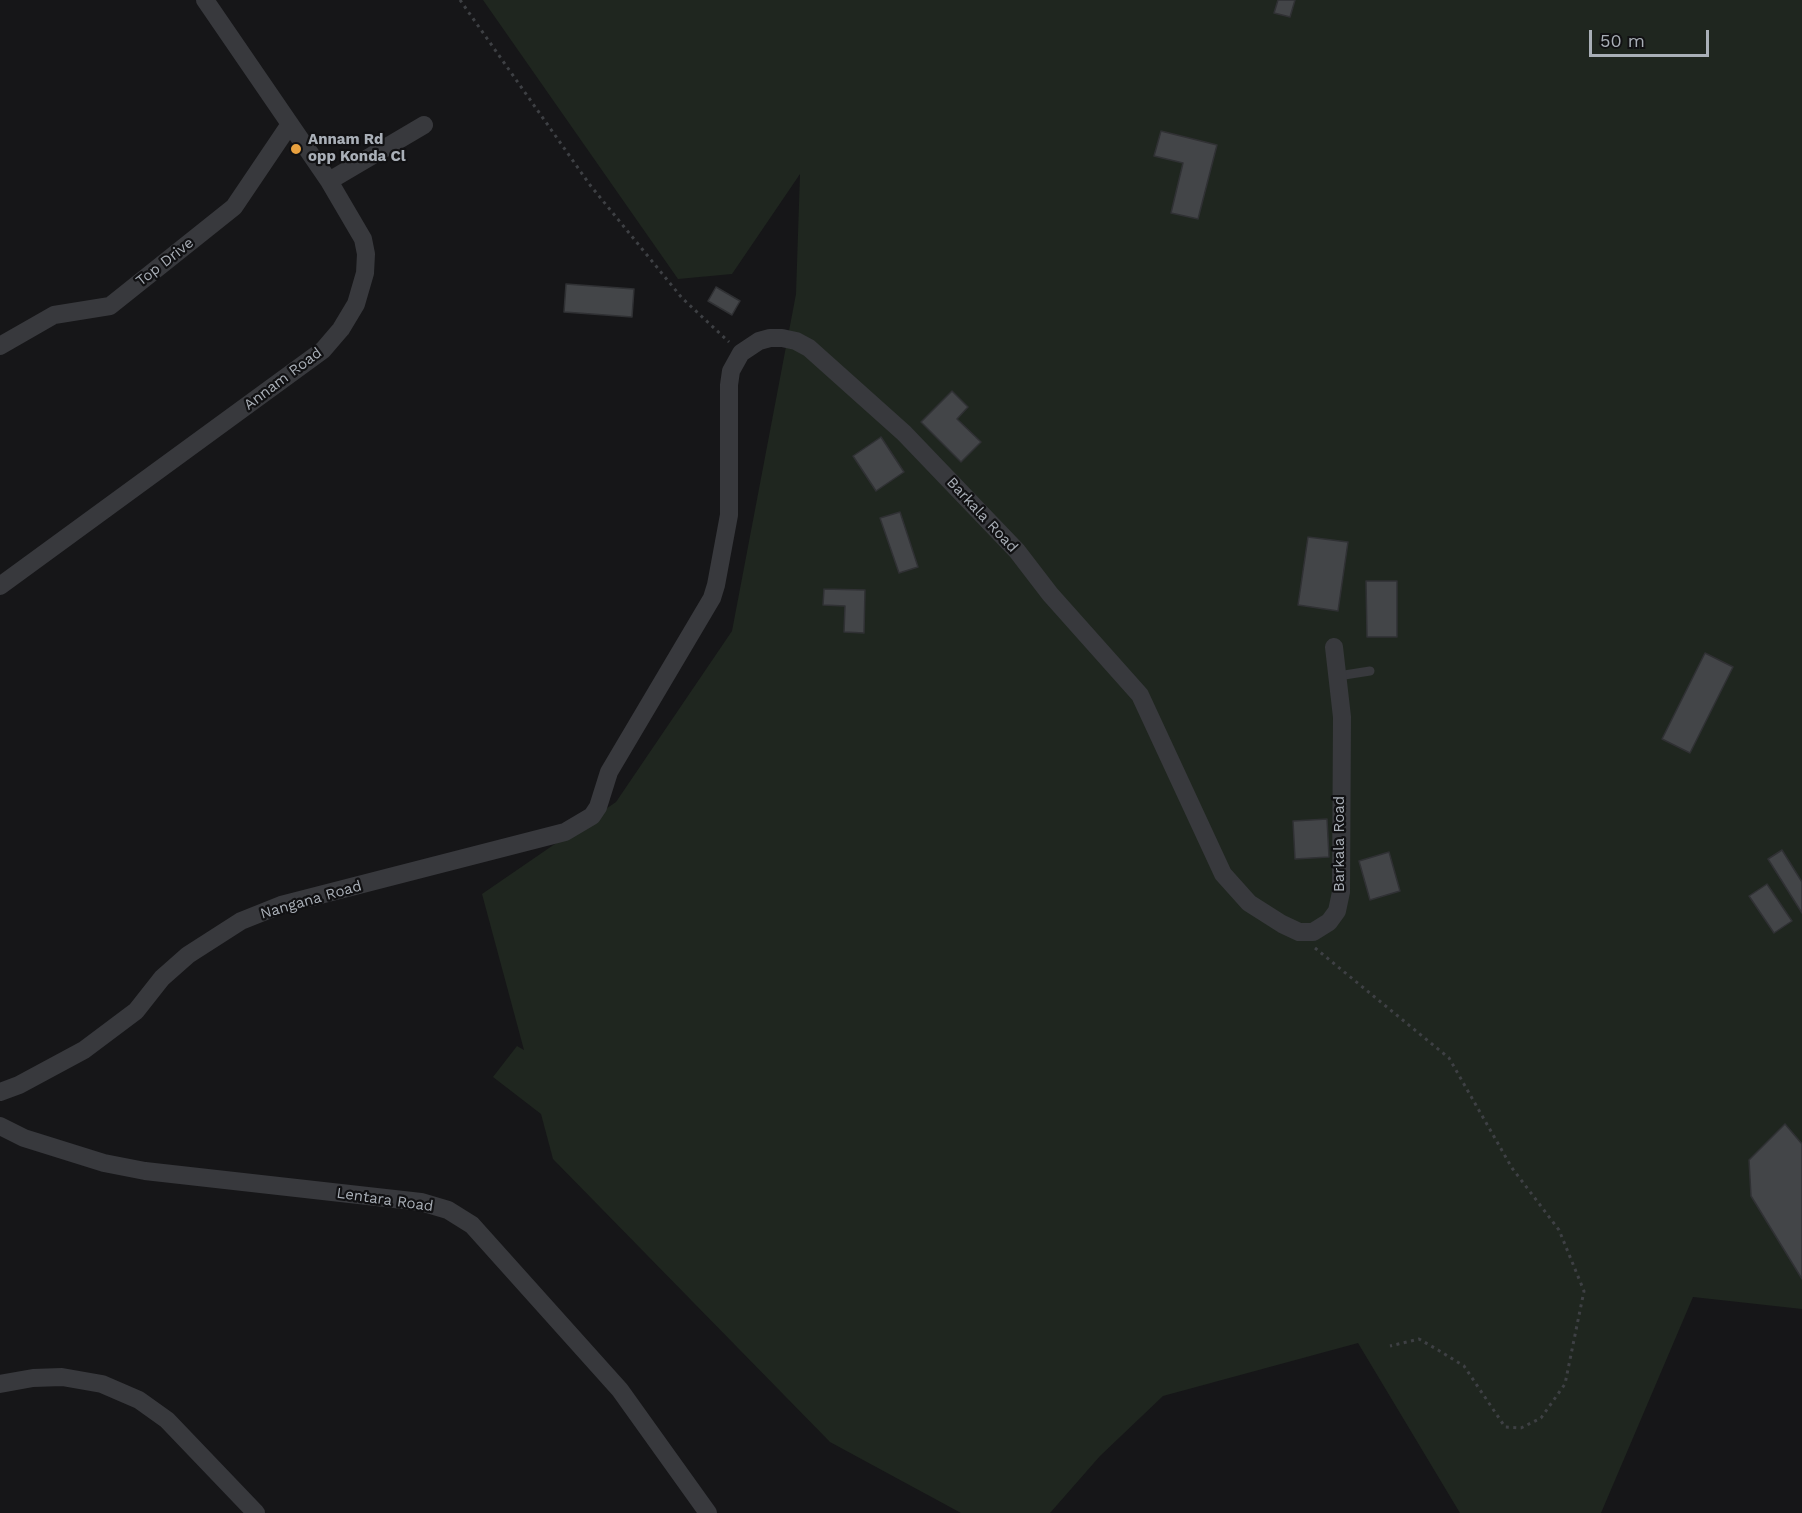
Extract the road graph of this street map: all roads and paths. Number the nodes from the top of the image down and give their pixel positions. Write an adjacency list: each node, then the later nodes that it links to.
1 (205, 0): 3 (street, Annam Road)
2 (460, 0): 7 (path)
3 (290, 124): 5 (street, Annam Road); 6 (street, Top Drive)
4 (424, 125): 5 (street)
5 (329, 181): 8 (street, Annam Road)
6 (0, 346)
7 (741, 353): 12 (street, Barkala Road); 13 (street, Nangana Road)
8 (0, 586)
9 (1334, 647): 11 (street, Barkala Road)
10 (1370, 671): 11 (lane)
11 (1338, 676): 12 (street, Barkala Road)
12 (1299, 932): 15 (path)
13 (0, 1092)
14 (0, 1126): 18 (street, Lentara Road)
15 (1390, 1346)
16 (0, 1384): 17 (street)
17 (256, 1513)
18 (708, 1513)

